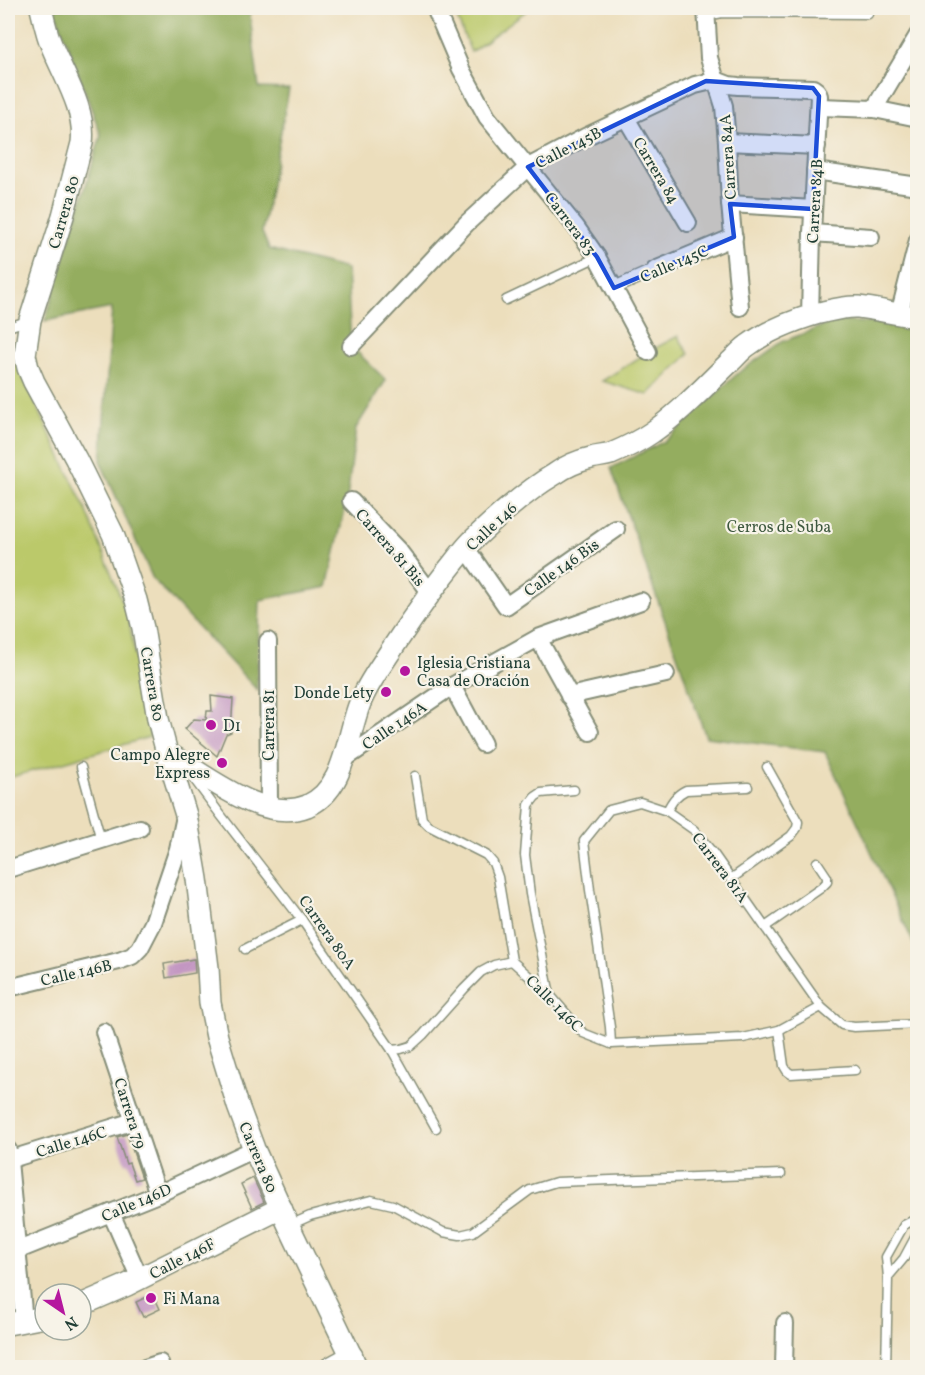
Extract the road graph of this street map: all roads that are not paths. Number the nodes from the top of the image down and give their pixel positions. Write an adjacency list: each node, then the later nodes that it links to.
1 (41, 8): 31 (street, Carrera 80)
2 (435, 8): 14 (street, Carrera 83)
3 (707, 12): 4 (lane); 6 (street, Carrera 84A)
4 (868, 14)
5 (918, 35): 9 (street)
6 (716, 80): 7 (street, Calle 145B); 10 (street, Calle 145B); 12 (street, Carrera 84A)
7 (813, 88): 8 (street, Carrera 84B)
8 (820, 107): 9 (street); 13 (street, Carrera 84B)
9 (874, 109): 11 (street)
10 (626, 118): 14 (street, Calle 145B); 19 (street, Carrera 84)
11 (918, 118)
12 (727, 142): 13 (street); 17 (street, Carrera 84A)
13 (817, 146): 15 (street, Carrera 84B)
14 (528, 167): 24 (street, Carrera 83); 33 (street, Calle 145B)
15 (816, 171): 16 (street); 18 (street, Carrera 84B)
16 (918, 186)
17 (730, 204): 18 (street); 21 (street, Carrera 84A)
18 (813, 209): 20 (street, Carrera 84B)
19 (688, 223)
20 (812, 233): 22 (street); 29 (street, Carrera 84B)
21 (734, 237): 25 (street, Calle 145C); 28 (street, Carrera 84A)
22 (871, 237)
23 (918, 240): 30 (street)
24 (597, 257): 26 (street, Carrera 83); 27 (lane)
25 (655, 270): 26 (street, Calle 145C)
26 (614, 288): 34 (street, Carrera 83)
27 (506, 300)
28 (740, 307)
29 (810, 316): 30 (street, Calle 146); 37 (street, Calle 146)
30 (908, 316)
31 (30, 320): 32 (lane); 47 (street, Carrera 80)
32 (8, 327)
33 (351, 346)
34 (648, 352)
35 (351, 501): 38 (street, Carrera 81 Bis)
36 (616, 529): 37 (street, Calle 146 Bis)
37 (466, 548): 38 (street, Calle 146)
38 (430, 592): 48 (street, Calle 146)
39 (641, 601): 40 (street, Calle 146A)
40 (538, 638): 43 (street, Calle 146A); 44 (street)
41 (268, 641): 54 (street, Carrera 81)
42 (666, 674): 44 (street)
43 (452, 686): 46 (street); 48 (street, Calle 146A)
44 (569, 696): 45 (street)
45 (590, 732)
46 (483, 744)
47 (174, 757): 54 (street, Calle 146); 56 (street, Carrera 80); 62 (lane, Carrera 80A)
48 (343, 760): 54 (street, Calle 146)
49 (81, 767): 58 (lane)
50 (766, 767): 61 (lane)
51 (415, 776): 65 (lane)
52 (748, 787): 55 (lane)
53 (574, 790): 67 (lane)
54 (269, 808)
55 (667, 811): 61 (lane, Carrera 81A); 72 (lane, Carrera 81A)
56 (186, 815): 66 (street, Calle 146B); 77 (street, Carrera 80)
57 (140, 828): 58 (street)
58 (101, 840): 60 (street)
59 (817, 862): 63 (lane)
60 (8, 869)
61 (731, 879): 63 (lane, Carrera 81A)
62 (302, 920): 64 (lane); 73 (lane, Carrera 80A)
63 (765, 927): 68 (lane, Carrera 81A)
64 (244, 949)
65 (512, 961): 67 (lane, Calle 146C); 73 (lane, Calle 146C)
66 (8, 988)
67 (550, 996): 72 (lane, Calle 146C)
68 (821, 1007): 69 (lane, Carrera 81A); 70 (lane, Calle 146C)
69 (918, 1024)
70 (779, 1030): 72 (lane, Calle 146C); 74 (lane)
71 (104, 1032): 75 (street, Carrera 79)
72 (611, 1044)
73 (392, 1050): 76 (lane, Carrera 80A)
74 (855, 1070)
75 (134, 1121): 78 (street, Calle 146C); 80 (street, Carrera 79)
76 (436, 1128)
77 (254, 1149): 80 (street, Calle 146D); 82 (street, Carrera 80)
78 (8, 1157): 85 (street)
79 (781, 1174): 82 (lane)
80 (158, 1194): 81 (street, Calle 146D)
81 (111, 1213): 85 (street, Calle 146D); 88 (street)
82 (285, 1217): 88 (street, Calle 146F); 93 (street, Carrera 80)
83 (918, 1218): 87 (lane)
84 (918, 1232): 87 (lane)
85 (16, 1251): 86 (street)
86 (14, 1274): 91 (street)
87 (888, 1277): 94 (lane)
88 (140, 1279): 89 (street, Calle 146F)
89 (93, 1300)
90 (33, 1319): 91 (street)
91 (16, 1323)
92 (784, 1323): 96 (street)
93 (354, 1362): 95 (street)
94 (887, 1366)
95 (330, 1368)
96 (784, 1368)

